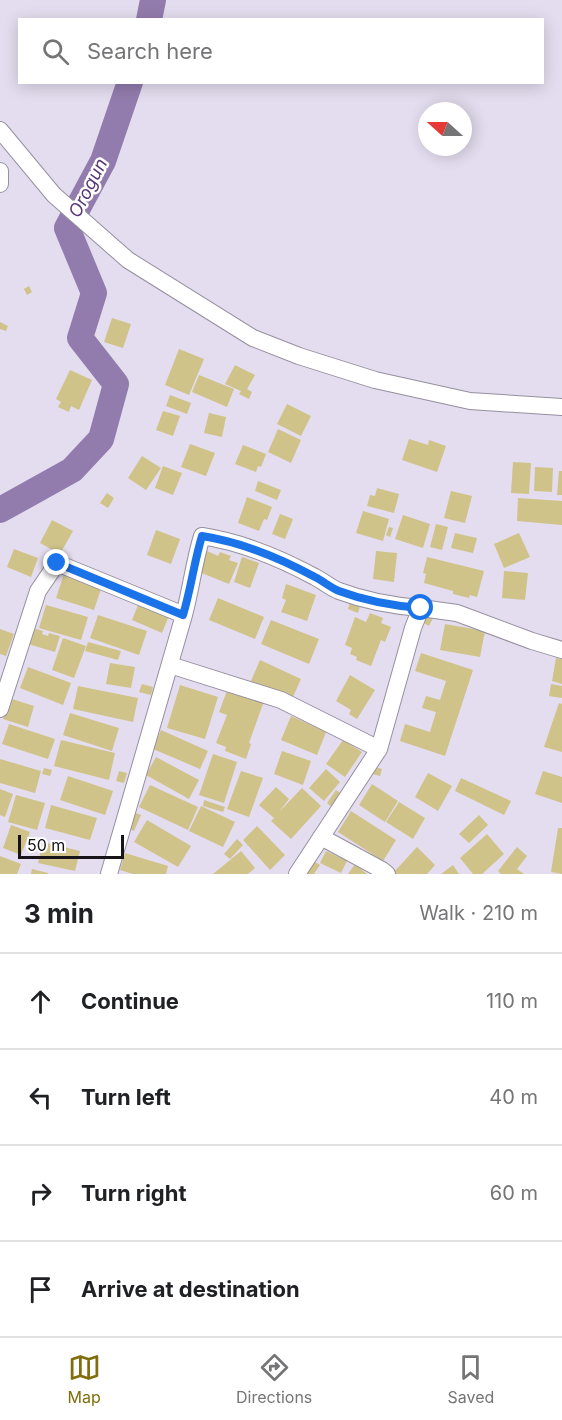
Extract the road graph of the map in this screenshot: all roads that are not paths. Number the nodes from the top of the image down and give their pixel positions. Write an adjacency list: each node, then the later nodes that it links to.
1 (0, 130): 4 (street)
2 (0, 171): 3 (street)
3 (0, 184)
4 (562, 407)
5 (421, 608): 6 (street); 7 (street); 10 (street)
6 (183, 615): 8 (street); 9 (street)
7 (562, 650)
8 (170, 665): 10 (street); 12 (street)
9 (0, 709)
10 (379, 749): 11 (street)
11 (321, 837): 13 (street); 14 (street)
12 (110, 874)
13 (297, 874)
14 (387, 874)

